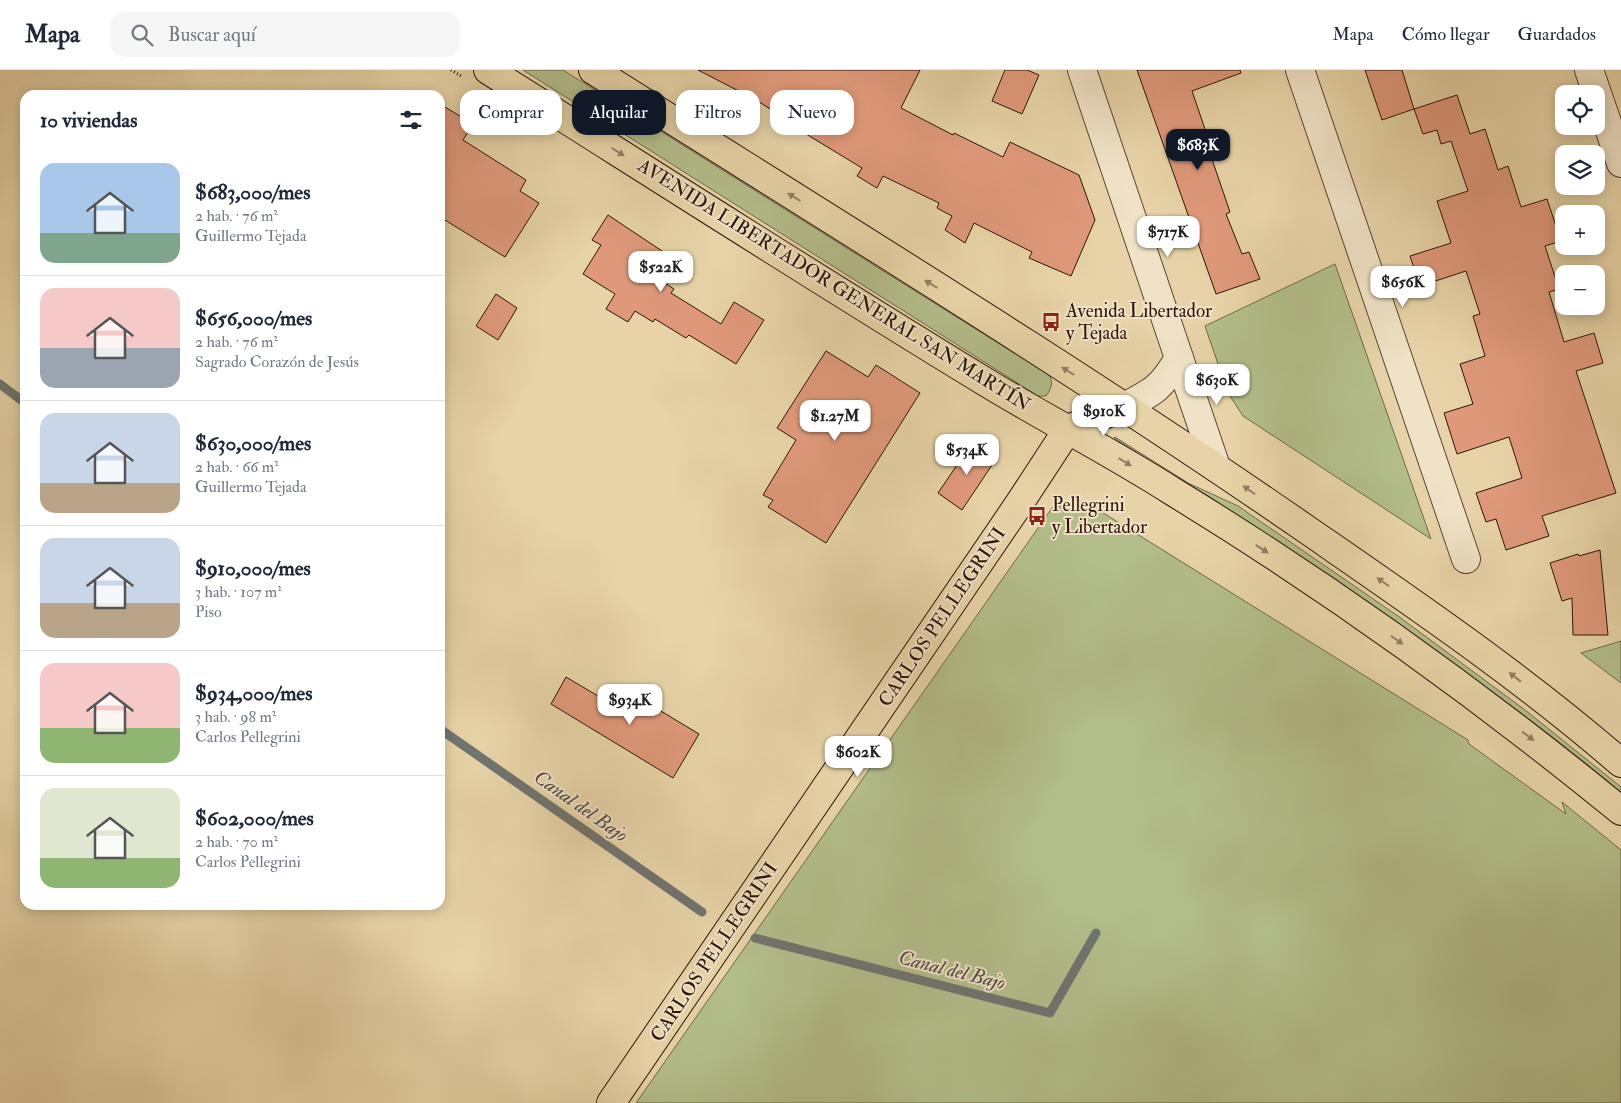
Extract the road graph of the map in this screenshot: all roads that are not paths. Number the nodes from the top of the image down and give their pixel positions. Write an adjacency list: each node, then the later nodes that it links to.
1 (488, 70): 9 (main road, AVENIDA LIBERTADOR GENERAL SAN MARTÍN, one-way to 9)
2 (593, 70): 8 (main road, one-way to 2)
3 (1082, 70): 7 (street)
4 (1300, 70): 11 (street)
5 (1589, 70): 6 (street)
6 (1621, 163)
7 (1179, 358): 8 (street); 10 (street)
8 (1124, 407): 9 (main road); 10 (main road)
9 (1068, 429): 13 (main road, AVENIDA LIBERTADOR GENERAL SAN MARTÍN, one-way to 13); 14 (main road, CARLOS PELLEGRINI)
10 (1216, 467): 12 (main road, one-way to 10)
11 (1466, 559)
12 (1621, 763)
13 (1621, 811)
14 (611, 1103)

